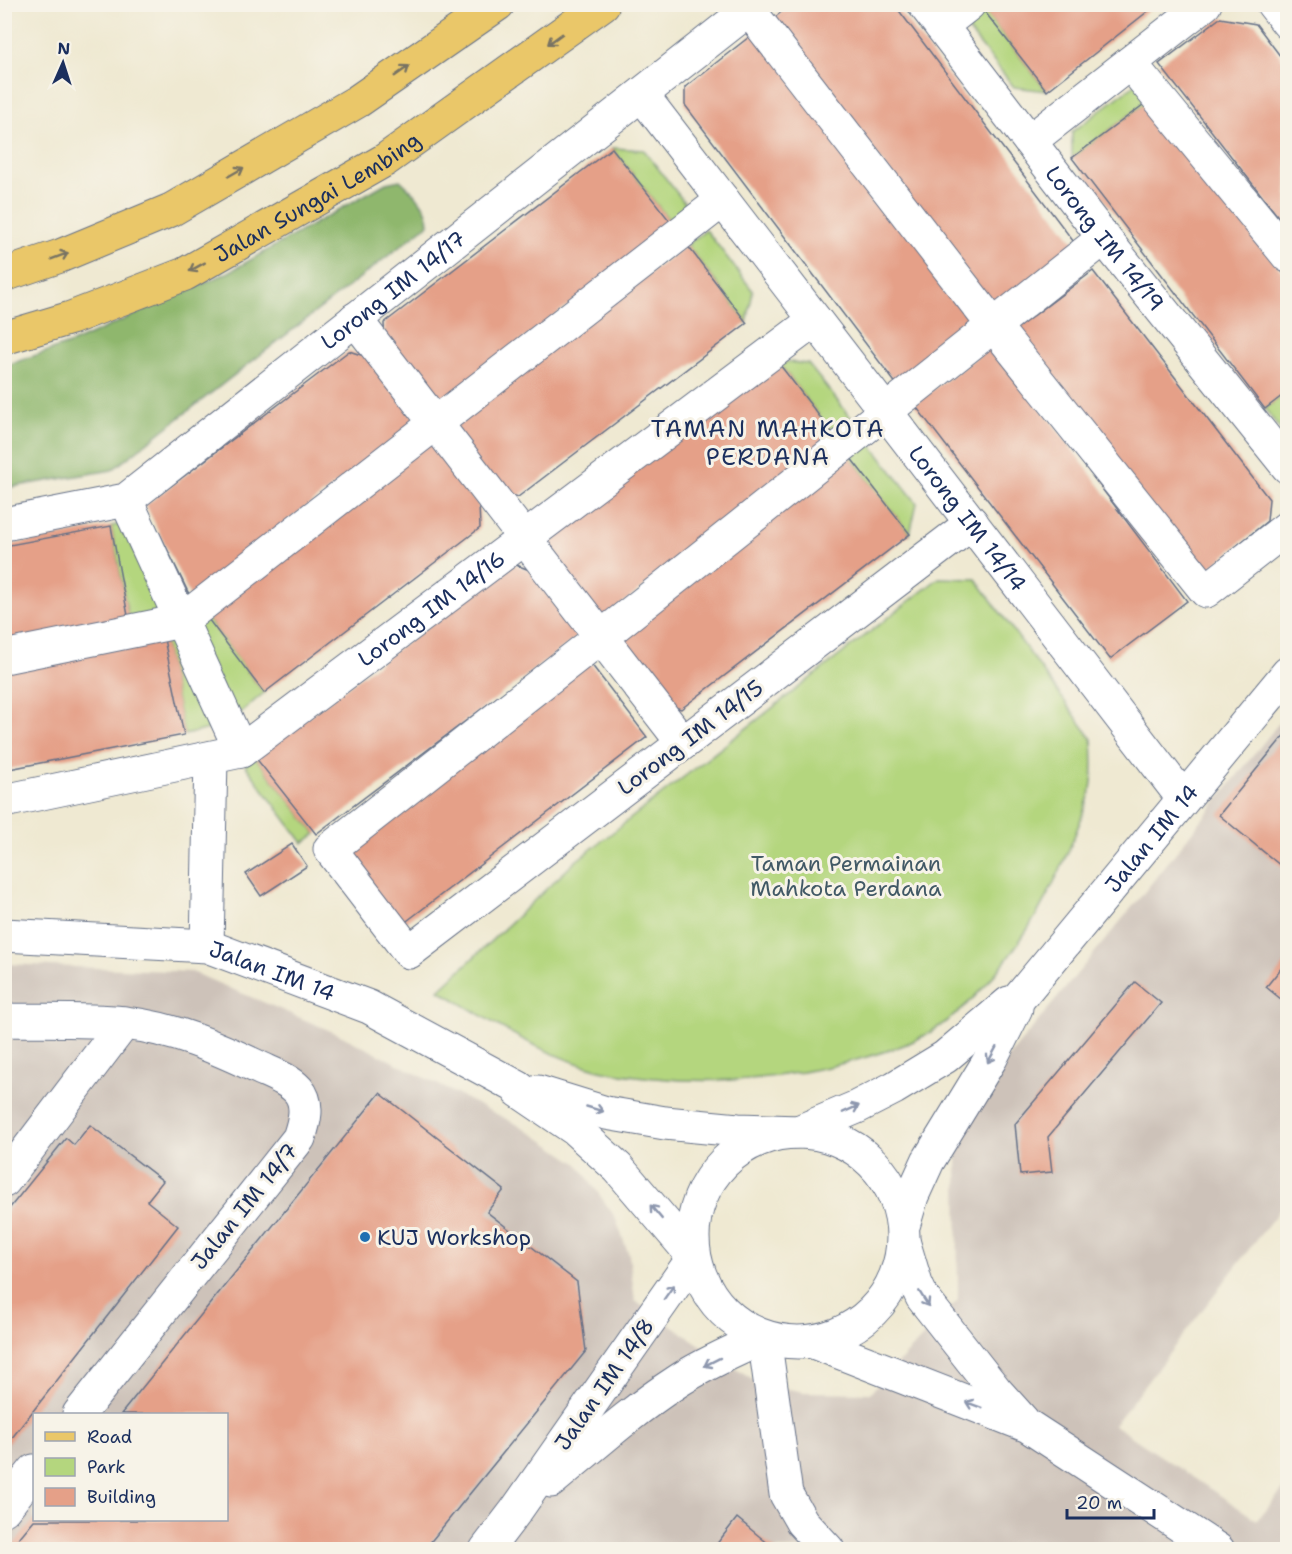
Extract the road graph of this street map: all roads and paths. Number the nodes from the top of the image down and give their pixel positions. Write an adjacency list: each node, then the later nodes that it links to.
1 (498, 4): 15 (main road, one-way to 1)
2 (603, 4): 19 (main road, Jalan Sungai Lembing, one-way to 19)
3 (969, 4): 7 (street)
4 (1205, 4): 9 (street)
5 (1272, 4): 8 (street)
6 (753, 7): 10 (street, Lorong IM 14/17); 18 (street)
7 (933, 15): 11 (street, Lorong IM 14/19)
8 (1287, 23)
9 (1130, 63): 11 (street); 14 (street)
10 (642, 95): 12 (street, Lorong IM 14/14); 16 (street, Lorong IM 14/17)
11 (1030, 141): 13 (street, Lorong IM 14/19)
12 (723, 200): 17 (street, Lorong IM 14/14); 21 (street)
13 (1104, 238): 18 (street); 22 (street, Lorong IM 14/19)
14 (1287, 256)
15 (4, 275)
16 (355, 320): 21 (street); 23 (street, Lorong IM 14/17)
17 (815, 320): 20 (street, Lorong IM 14/14); 27 (street, Lorong IM 14/16)
18 (993, 325): 20 (street); 26 (street)
19 (4, 338)
20 (886, 412): 24 (street, Lorong IM 14/14); 29 (street)
21 (435, 423): 27 (street); 28 (street)
22 (1287, 467)
23 (126, 501): 25 (street, Lorong IM 14/17); 28 (street)
24 (972, 523): 32 (street, Lorong IM 14/15); 34 (street, Lorong IM 14/14)
25 (4, 524)
26 (1287, 527)
27 (525, 538): 29 (street); 33 (street, Lorong IM 14/16)
28 (182, 621): 30 (street); 33 (street)
29 (601, 637): 32 (street); 32 (street, Lorong IM 14/15)
30 (4, 657)
31 (1287, 673): 34 (street, Jalan IM 14)
32 (683, 743)
33 (226, 754): 35 (street, Lorong IM 14/16); 37 (street)
34 (1184, 798): 38 (street, Jalan IM 14)
35 (4, 801)
36 (4, 935): 37 (street, Jalan IM 14)
37 (207, 945): 41 (street, Jalan IM 14)
38 (1015, 1003): 42 (street, one-way to 38); 44 (street, one-way to 44)
39 (4, 1020): 40 (street, Jalan IM 14/7)
40 (124, 1023): 43 (street); 48 (street, Jalan IM 14/7)
41 (519, 1088): 42 (street, one-way to 42); 45 (street, one-way to 41)
42 (798, 1132): 44 (street); 45 (street)
43 (4, 1181)
44 (904, 1234): 47 (street); 49 (street, one-way to 49)
45 (694, 1257): 46 (street); 52 (street, Jalan IM 14/8, one-way to 45)
46 (765, 1337): 47 (street); 52 (street, Jalan IM 14/8, one-way to 52); 54 (street)
47 (813, 1342): 49 (street, one-way to 47)
48 (80, 1413)
49 (1028, 1426): 55 (street)
50 (33, 1472): 51 (street)
51 (4, 1509)
52 (515, 1512): 53 (street, Jalan IM 14/8)
53 (486, 1550)
54 (828, 1550)
55 (1218, 1550)

